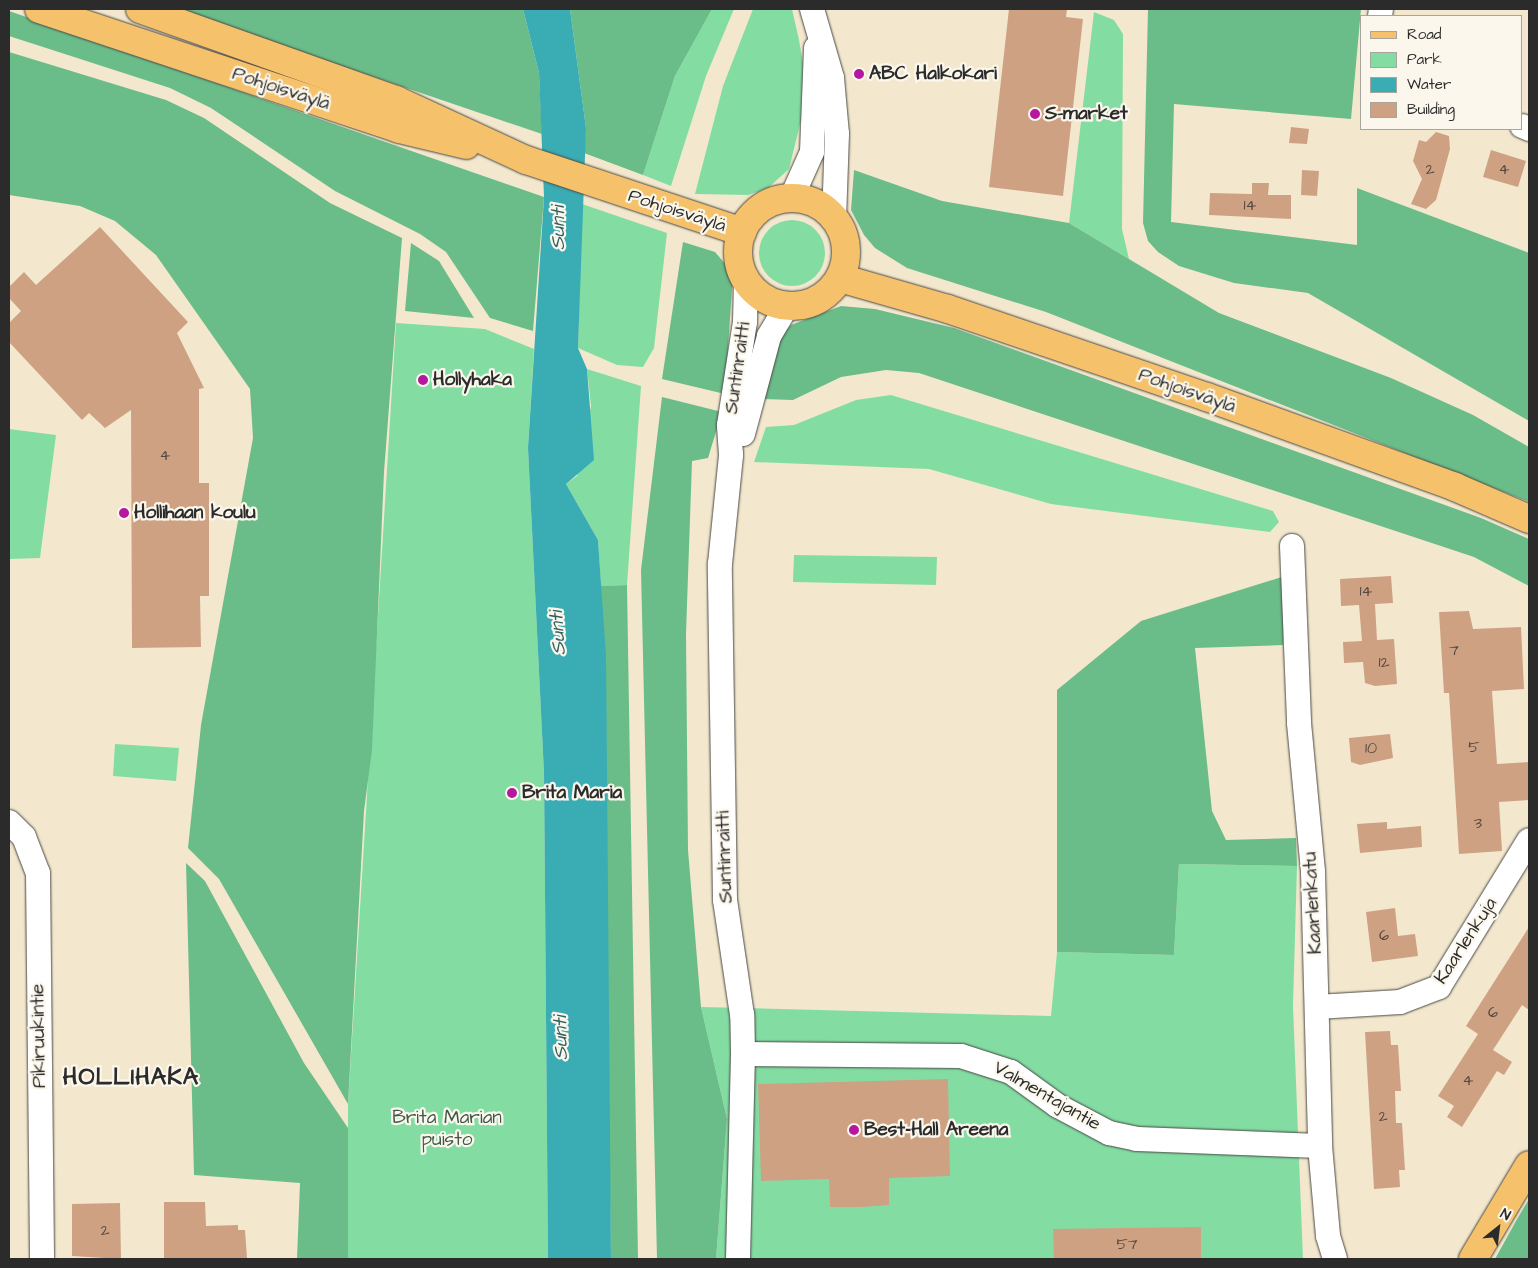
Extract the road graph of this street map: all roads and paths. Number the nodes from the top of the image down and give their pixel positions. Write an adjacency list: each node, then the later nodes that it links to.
1 (39, 9): 4 (main road, Pohjoisväylä)
2 (140, 9): 4 (main road, Pohjoisväylä)
3 (814, 17): 5 (street); 6 (street)
4 (526, 160): 7 (main road, Pohjoisväylä)
5 (791, 198): 6 (main road); 7 (main road)
6 (834, 219): 8 (main road)
7 (742, 232): 9 (main road)
8 (840, 278): 10 (main road); 12 (main road, Pohjoisväylä)
9 (746, 280): 10 (main road); 11 (street, Suntinraitti)
10 (788, 306): 11 (street, Suntinraitti)
11 (731, 455): 17 (street, Suntinraitti)
12 (1529, 519)
13 (1292, 546): 16 (street, Kaarlenkatu)
14 (9, 822): 20 (street, Pikiruukintie)
15 (1529, 840): 16 (street, Kaarlenkuja)
16 (1317, 1007): 18 (street, Kaarlenkatu)
17 (743, 1054): 18 (street, Valmentajantie); 21 (street, Suntinraitti)
18 (1320, 1146): 22 (street, Kaarlenkatu)
19 (1529, 1165): 23 (main road)
20 (42, 1259)
21 (738, 1259)
22 (1335, 1259)
23 (1473, 1259)

